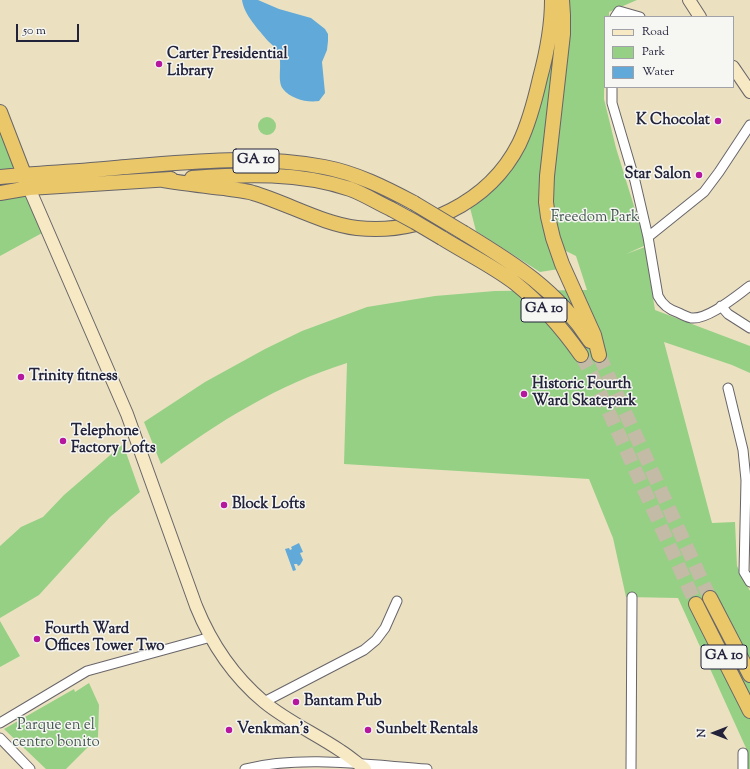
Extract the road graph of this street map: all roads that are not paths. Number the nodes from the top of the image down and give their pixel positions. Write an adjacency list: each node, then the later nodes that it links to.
1 (552, 0): 14 (highway)
2 (562, 0): 12 (highway, GA 10, bridge)
3 (689, 0): 6 (main road)
4 (617, 14): 5 (street)
5 (632, 16)
6 (699, 16)
7 (734, 68): 9 (main road)
8 (612, 88): 17 (street)
9 (750, 92)
10 (0, 112): 12 (highway)
11 (750, 125): 17 (street)
12 (24, 174): 13 (highway, GA 10); 15 (highway)
13 (0, 177)
14 (164, 180): 15 (highway, GA 10); 21 (highway, GA 10, bridge)
15 (29, 188): 16 (highway, GA 10); 30 (main road)
16 (0, 193)
17 (648, 237): 19 (street)
18 (750, 286): 19 (street)
19 (721, 306): 20 (street)
20 (750, 328)
21 (581, 355)
22 (728, 388): 23 (street)
23 (746, 449): 24 (street)
24 (747, 542): 25 (street)
25 (750, 582)
26 (632, 596): 41 (street)
27 (710, 598): 31 (highway, GA 10)
28 (397, 601): 32 (street)
29 (696, 604): 33 (highway, GA 10)
30 (211, 637): 32 (main road); 34 (street)
31 (750, 675)
32 (264, 702): 37 (main road)
33 (750, 711)
34 (0, 722)
35 (0, 738): 38 (street)
36 (743, 753): 42 (street)
37 (362, 766): 39 (street); 40 (street)
38 (30, 769)
39 (245, 769)
40 (427, 769)
41 (631, 769)
42 (743, 769)

